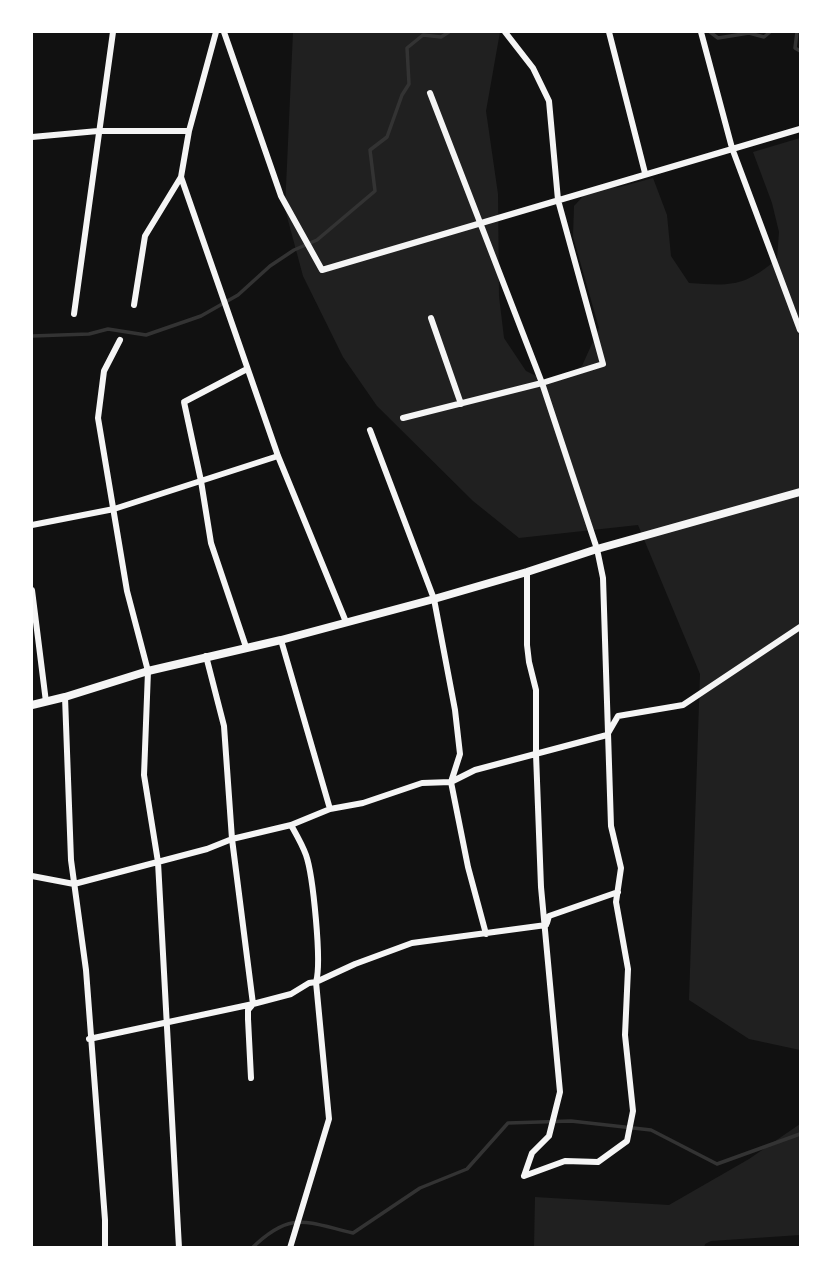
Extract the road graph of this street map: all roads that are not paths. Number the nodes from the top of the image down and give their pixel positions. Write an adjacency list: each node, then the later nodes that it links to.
1 (113, 32): 9 (street)
2 (216, 32): 10 (street)
3 (224, 32): 16 (street)
4 (505, 32): 15 (street)
5 (609, 32): 13 (street)
6 (701, 32): 12 (street)
7 (430, 93): 16 (street)
8 (800, 129): 12 (street)
9 (98, 131): 10 (street); 11 (street); 18 (street)
10 (189, 131): 14 (street)
11 (32, 137)
12 (732, 148): 13 (street); 20 (street)
13 (645, 173): 15 (street)
14 (181, 177): 17 (street); 22 (street)
15 (558, 200): 16 (street); 23 (street)
16 (481, 222): 23 (street)
17 (134, 305)
18 (74, 314)
19 (431, 318): 24 (street)
20 (800, 330)
21 (120, 341): 30 (street)
22 (247, 369): 27 (street); 28 (street)
23 (542, 383): 24 (street); 32 (street)
24 (461, 404): 25 (street)
25 (403, 418)
26 (370, 430): 35 (street)
27 (278, 456): 28 (street); 36 (street)
28 (201, 481): 30 (street); 39 (street)
29 (800, 492): 32 (street)
30 (114, 509): 31 (street); 41 (street)
31 (32, 525)
32 (597, 549): 33 (street); 45 (street)
33 (527, 572): 35 (street); 46 (street)
34 (32, 590): 43 (street)
35 (434, 599): 36 (street); 47 (street)
36 (346, 622): 38 (street)
37 (800, 627): 45 (street)
38 (281, 640): 39 (street); 48 (street)
39 (246, 647): 40 (street)
40 (206, 656): 41 (street); 50 (street)
41 (148, 671): 42 (street); 51 (street)
42 (65, 697): 43 (street); 53 (street)
43 (46, 702): 44 (street)
44 (32, 705)
45 (607, 735): 46 (street); 54 (street)
46 (536, 754): 47 (street); 55 (street)
47 (451, 782): 48 (street); 56 (street)
48 (330, 810): 49 (street)
49 (291, 825): 50 (street); 57 (street)
50 (232, 839): 51 (street); 58 (street)
51 (158, 862): 53 (street); 59 (street)
52 (32, 876): 53 (street)
53 (74, 884): 60 (street)
54 (618, 891): 55 (street); 55 (street)
55 (546, 925): 56 (street)
56 (486, 934): 57 (street)
57 (316, 982): 58 (street); 64 (street)
58 (253, 1004): 59 (street); 61 (street)
59 (168, 1022): 60 (street); 63 (street)
60 (89, 1039): 62 (street)
61 (251, 1078)
62 (104, 1248)
63 (179, 1248)
64 (290, 1248)

